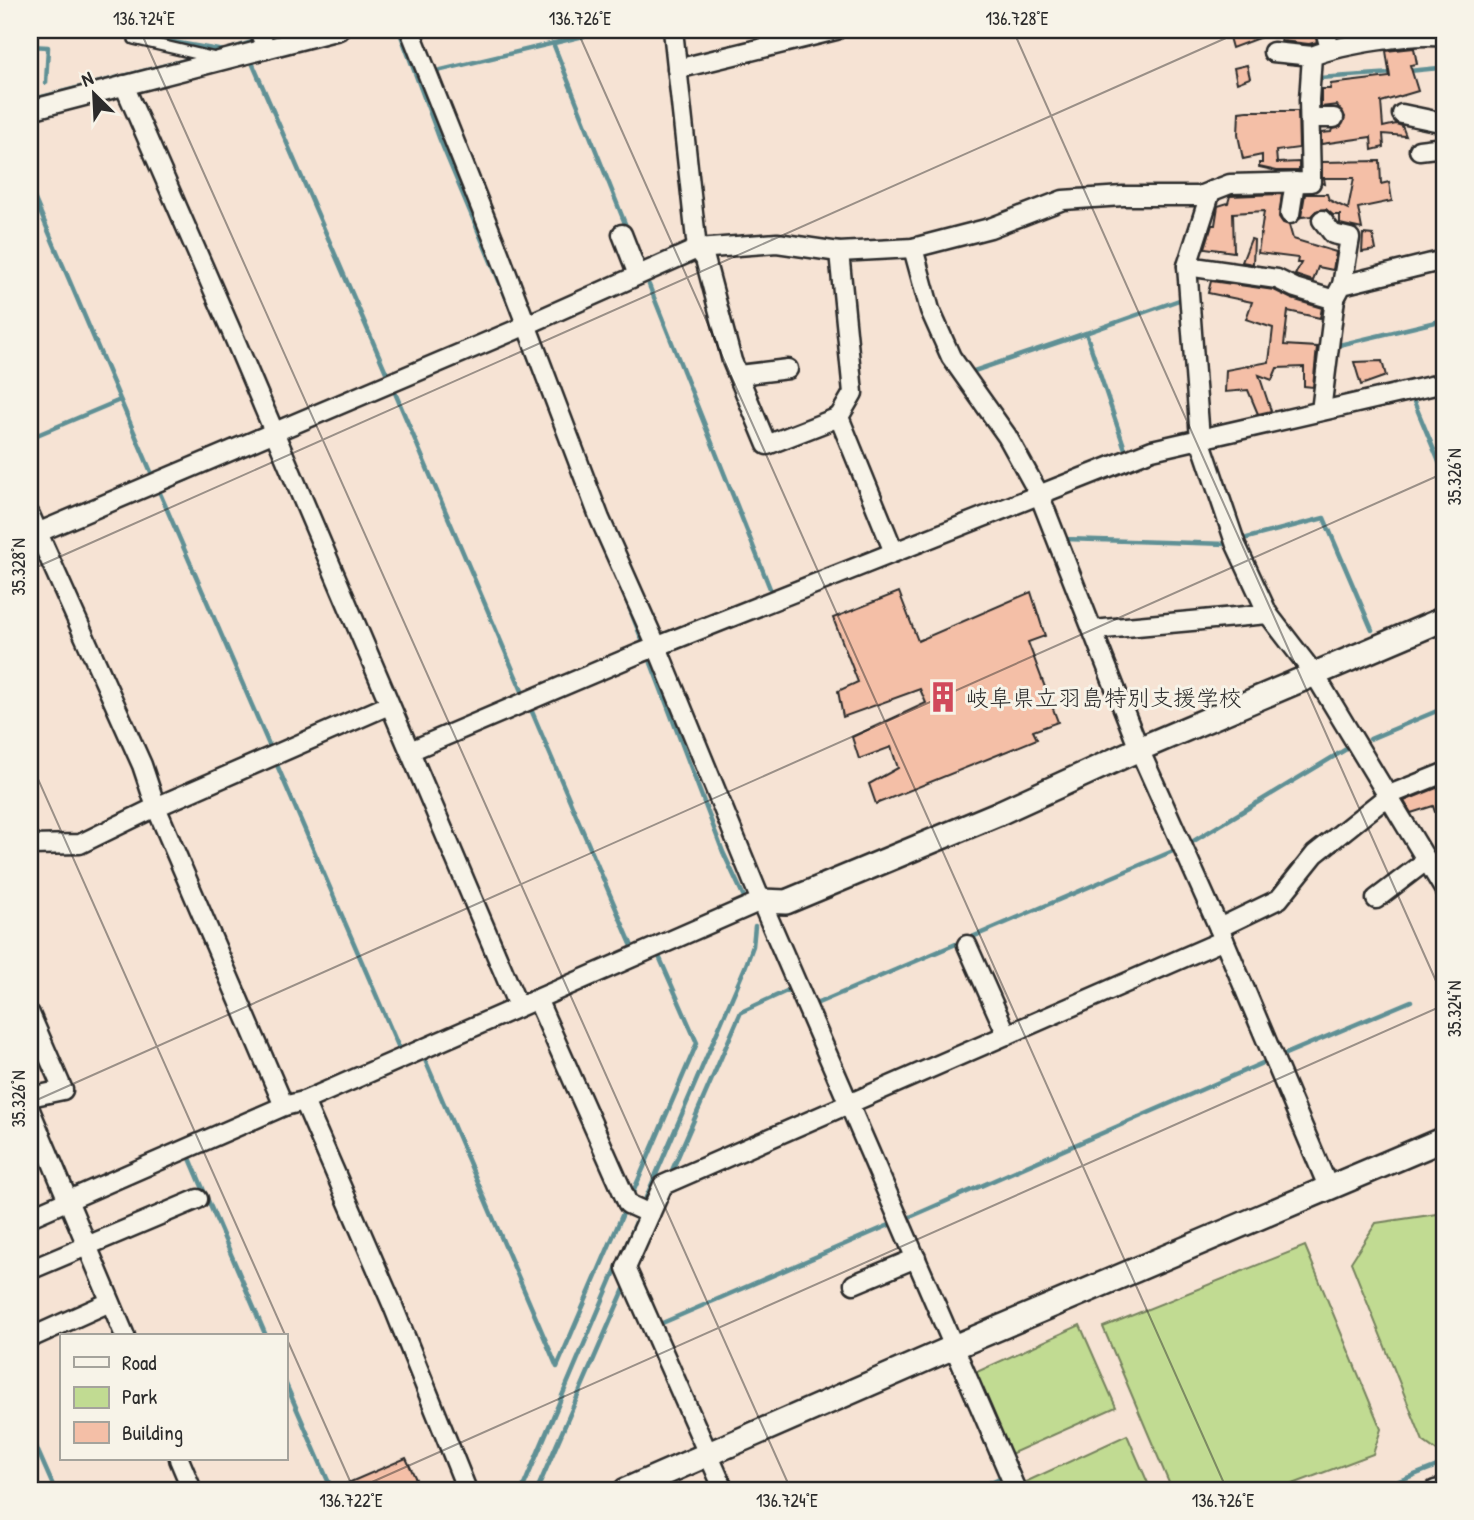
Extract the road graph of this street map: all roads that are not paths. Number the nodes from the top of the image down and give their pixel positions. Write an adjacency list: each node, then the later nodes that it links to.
1 (134, 30): 14 (lane)
2 (258, 30): 10 (street)
3 (339, 30): 10 (street)
4 (410, 30): 36 (street)
5 (673, 30): 15 (street)
6 (836, 30): 15 (street)
7 (1325, 30): 11 (street)
8 (1380, 36): 9 (street); 11 (street)
9 (1444, 37)
10 (266, 49): 14 (street)
11 (1330, 49): 13 (street)
12 (1273, 52): 13 (street)
13 (1312, 55): 19 (street)
14 (220, 59): 16 (street)
15 (677, 69): 30 (street)
16 (124, 85): 17 (street); 42 (street)
17 (30, 110)
18 (1402, 114): 21 (street)
19 (1310, 118): 20 (street); 24 (street)
20 (1334, 118)
21 (1444, 120)
22 (1444, 147): 23 (street)
23 (1419, 150)
24 (1295, 182): 25 (street); 26 (street)
25 (1211, 191): 29 (street); 33 (street)
26 (1290, 215)
27 (1322, 220): 35 (street)
28 (622, 234): 34 (street)
29 (913, 248): 31 (street); 44 (street)
30 (697, 249): 31 (street); 34 (street); 38 (street)
31 (839, 253): 41 (street)
32 (1444, 260): 35 (street)
33 (1187, 266): 35 (street); 43 (street)
34 (639, 275): 36 (street)
35 (1339, 292): 40 (street)
36 (527, 325): 42 (street); 51 (street)
37 (788, 369): 38 (street)
38 (738, 374): 41 (street)
39 (1444, 383): 40 (street)
40 (1321, 411): 43 (street)
41 (839, 417): 47 (street)
42 (274, 433): 46 (street); 53 (street)
43 (1200, 439): 44 (street); 48 (street)
44 (1039, 494): 47 (street); 50 (street)
45 (30, 515): 46 (street)
46 (34, 535): 58 (street)
47 (894, 552): 51 (street)
48 (1268, 614): 50 (street); 52 (street)
49 (1444, 619): 52 (street)
50 (1093, 630): 54 (street)
51 (657, 648): 55 (street); 63 (street)
52 (1315, 675): 54 (street); 57 (street)
53 (389, 705): 55 (street); 58 (street)
54 (1139, 749): 63 (street); 64 (street)
55 (410, 751): 67 (street)
56 (1444, 773): 57 (street)
57 (1389, 795): 60 (street); 64 (street)
58 (156, 807): 59 (street); 73 (street)
59 (30, 845)
60 (1435, 865): 61 (street); 62 (street)
61 (1444, 889)
62 (1376, 899)
63 (761, 901): 66 (street); 72 (street)
64 (1222, 934): 69 (street); 76 (street)
65 (967, 945): 69 (street)
66 (537, 999): 67 (street); 79 (street)
67 (519, 1006): 71 (street)
68 (30, 1014): 70 (street)
69 (1007, 1035): 72 (street)
70 (30, 1097)
71 (304, 1101): 73 (street); 93 (street)
72 (848, 1105): 79 (street); 82 (street)
73 (284, 1106): 78 (street)
74 (30, 1110): 78 (street)
75 (1444, 1139): 76 (street)
76 (1329, 1189): 88 (street)
77 (198, 1199): 81 (street)
78 (68, 1200): 80 (street); 81 (street)
79 (643, 1211): 89 (street)
80 (30, 1217)
81 (87, 1246): 83 (street); 85 (street)
82 (916, 1258): 84 (street); 88 (street)
83 (30, 1270)
84 (854, 1284)
85 (110, 1302): 86 (street); 87 (street)
86 (124, 1334)
87 (30, 1338)
88 (954, 1347): 89 (street); 96 (street)
89 (708, 1454): 94 (street); 95 (street)
90 (178, 1460): 92 (street)
91 (1444, 1488): 97 (street)
92 (192, 1490)
93 (467, 1490)
94 (625, 1490)
95 (724, 1490)
96 (1016, 1490)
97 (1434, 1490)

